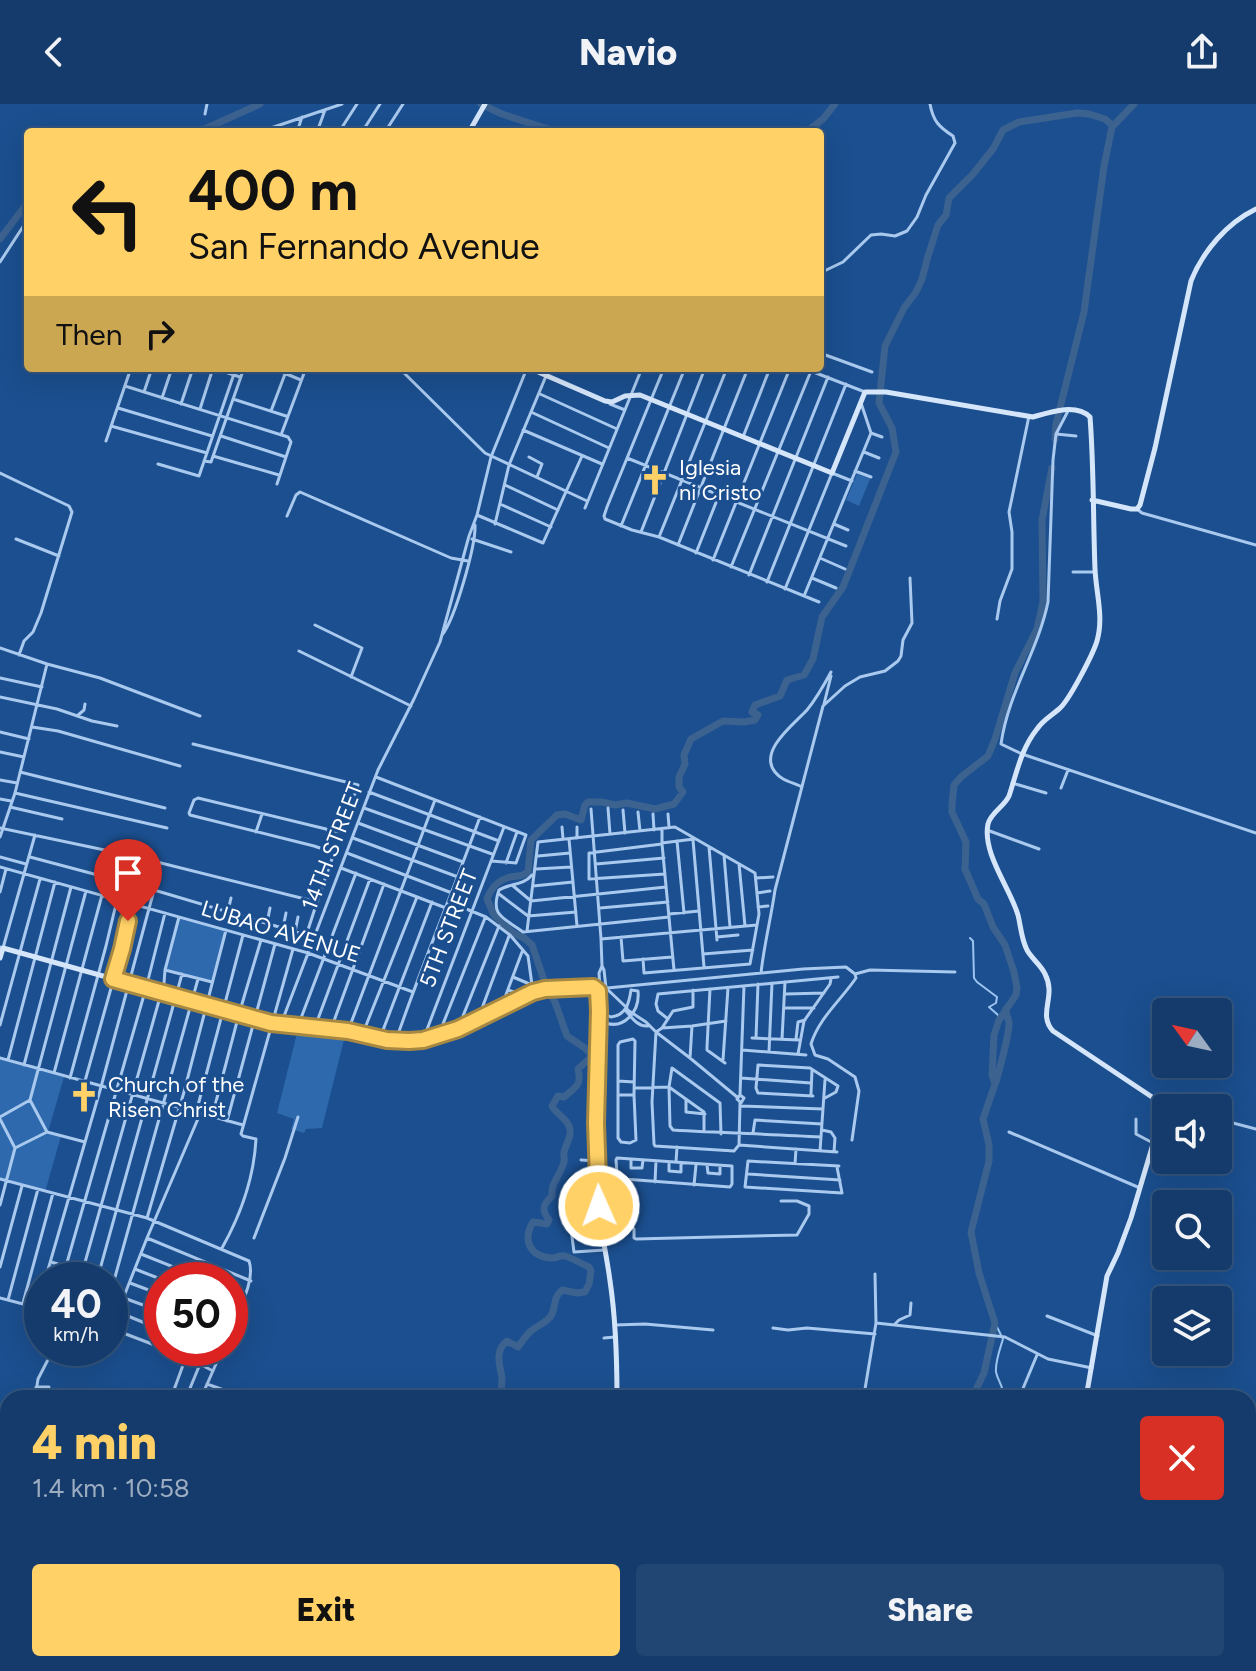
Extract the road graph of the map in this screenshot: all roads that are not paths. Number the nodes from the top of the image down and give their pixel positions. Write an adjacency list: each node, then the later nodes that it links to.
1 (207, 104): 9 (street)
2 (342, 104): 8 (street)
3 (357, 104): 16 (street)
4 (380, 104): 17 (street)
5 (403, 104): 18 (street)
6 (485, 104): 19 (street)
7 (930, 104): 23 (street)
8 (325, 110): 10 (street); 15 (street)
9 (205, 114)
10 (302, 117): 11 (street); 14 (street)
11 (278, 125): 12 (street); 13 (street)
12 (270, 128)
13 (277, 128)
14 (298, 128)
15 (318, 128)
16 (342, 128)
17 (365, 128)
18 (388, 128)
19 (471, 128)
20 (1256, 209): 132 (street)
21 (24, 225): 22 (street)
22 (0, 262)
23 (824, 271)
24 (824, 354): 48 (street)
25 (130, 372): 56 (street)
26 (151, 372): 57 (street)
27 (171, 372): 61 (street)
28 (192, 372): 66 (street)
29 (212, 372): 69 (street)
30 (225, 372): 50 (street)
31 (235, 372): 50 (street)
32 (243, 372): 53 (street)
33 (281, 372): 49 (street)
34 (304, 372): 54 (street)
35 (403, 372): 101 (street)
36 (526, 372): 101 (street)
37 (539, 372): 51 (street)
38 (640, 372): 60 (street)
39 (662, 372): 63 (street)
40 (683, 372): 67 (street)
41 (703, 372): 74 (street)
42 (725, 372): 79 (street)
43 (747, 372): 83 (street)
44 (768, 372): 90 (street)
45 (788, 372): 93 (street)
46 (811, 372): 95 (street)
47 (814, 372): 52 (street)
48 (872, 372)
49 (285, 374): 54 (street); 71 (street)
50 (234, 375): 53 (street); 75 (street)
51 (547, 375): 59 (street); 64 (street)
52 (828, 377): 55 (street); 104 (street)
53 (241, 378): 62 (street)
54 (301, 380): 78 (street)
55 (846, 384): 58 (street); 111 (street)
56 (125, 386): 57 (street); 68 (street)
57 (144, 392): 61 (street)
58 (865, 392): 65 (street); 76 (street)
59 (538, 394): 73 (street); 81 (street)
60 (630, 395): 63 (street); 64 (street); 70 (street)
61 (162, 398): 66 (street)
62 (233, 399): 71 (street); 77 (street)
63 (651, 400): 67 (street); 103 (street)
64 (605, 401): 70 (street)
65 (861, 403): 84 (street); 115 (street)
66 (181, 404): 69 (street)
67 (669, 407): 74 (street); 110 (street)
68 (118, 408): 80 (street); 87 (street)
69 (200, 409): 75 (street)
70 (625, 410): 81 (street)
71 (271, 411): 78 (street)
72 (1067, 411): 76 (street); 85 (street); 126 (street)
73 (531, 412): 82 (street); 94 (street)
74 (687, 414): 79 (street); 114 (street)
75 (220, 415): 77 (street); 87 (street)
76 (1029, 416): 172 (street)
77 (227, 417): 86 (street); 88 (street)
78 (288, 417): 86 (street)
79 (705, 422): 83 (street); 119 (street)
80 (111, 426): 92 (street); 97 (street)
81 (617, 429): 94 (street)
82 (523, 430): 99 (street); 109 (street)
83 (725, 430): 90 (street); 123 (street)
84 (871, 433): 91 (street); 96 (street)
85 (1056, 434): 89 (street); 194 (street)
86 (281, 435): 100 (street)
87 (212, 436): 97 (street)
88 (221, 436): 98 (street); 100 (street)
89 (1076, 436)
90 (743, 437): 93 (street)
91 (882, 437)
92 (106, 441)
93 (760, 444): 95 (street); 128 (street)
94 (609, 448): 108 (street)
95 (778, 451): 104 (street); 131 (street)
96 (864, 452): 105 (street); 112 (street)
97 (207, 453): 106 (street)
98 (213, 456): 106 (street); 116 (street)
99 (582, 456): 108 (street); 124 (street)
100 (286, 457): 116 (street)
101 (491, 457): 109 (street); 134 (street)
102 (529, 457): 118 (street)
103 (627, 458): 110 (street); 141 (street)
104 (796, 458): 111 (street); 136 (street)
105 (879, 458)
106 (204, 461): 107 (street)
107 (158, 464)
108 (602, 464): 127 (street)
109 (509, 465): 118 (street); 122 (street)
110 (645, 466): 114 (street); 141 (street)
111 (814, 466): 115 (street); 139 (street)
112 (855, 471): 117 (street); 120 (street)
113 (0, 473): 156 (street)
114 (663, 473): 119 (street); 145 (street)
115 (832, 473): 120 (street); 144 (street)
116 (279, 475): 121 (street)
117 (871, 477)
118 (536, 478): 124 (street)
119 (683, 480): 123 (street); 146 (street)
120 (852, 481): 140 (street)
121 (277, 484)
122 (505, 485): 129 (street); 133 (street)
123 (701, 488): 125 (street); 151 (street)
124 (566, 492): 127 (street); 133 (street)
125 (719, 495): 128 (street); 155 (street)
126 (1092, 500): 132 (street); 163 (street)
127 (587, 501): 130 (street)
128 (737, 502): 131 (street); 158 (street)
129 (500, 504): 138 (street); 142 (street)
130 (585, 508)
131 (754, 509): 136 (street); 160 (street)
132 (1137, 509): 152 (street)
133 (558, 510): 142 (street)
134 (477, 515): 137 (street); 138 (street)
135 (287, 516): 159 (street)
136 (773, 517): 139 (street); 164 (street)
137 (475, 524): 147 (street); 149 (street)
138 (495, 524): 142 (street)
139 (791, 524): 144 (street); 167 (street)
140 (834, 524): 143 (street); 150 (street)
141 (621, 526): 145 (street)
142 (551, 527)
143 (848, 530)
144 (809, 531): 150 (street); 169 (street)
145 (641, 532): 146 (street)
146 (659, 537): 151 (street)
147 (468, 538): 149 (street); 159 (street)
148 (16, 539): 156 (street)
149 (474, 539): 154 (street); 159 (street)
150 (828, 539): 153 (street); 157 (street)
151 (678, 545): 155 (street)
152 (1256, 545)
153 (846, 546)
154 (511, 552)
155 (696, 553): 158 (street)
156 (59, 556): 176 (street)
157 (820, 558): 161 (street); 165 (street)
158 (713, 560): 160 (street)
159 (466, 561): 184 (street, 14TH STREET)
160 (731, 567): 164 (street)
161 (845, 569)
162 (1073, 572): 163 (street)
163 (1095, 572): 194 (street)
164 (749, 575): 167 (street)
165 (812, 578): 168 (street); 170 (street)
166 (910, 578): 185 (street)
167 (767, 582): 169 (street)
168 (836, 588)
169 (785, 589): 170 (street)
170 (804, 596): 171 (street)
171 (819, 602)
172 (997, 619)
173 (315, 625): 178 (street)
174 (0, 648): 176 (street)
175 (299, 651): 178 (street)
176 (19, 655): 177 (street)
177 (47, 664): 180 (street); 187 (street)
178 (351, 677): 184 (street)
179 (0, 678): 180 (street)
180 (42, 687): 183 (street)
181 (0, 697): 183 (street)
182 (85, 704): 186 (street)
183 (38, 705): 186 (street); 189 (street)
184 (411, 706): 199 (street, 14TH STREET)
185 (823, 706): 203 (street); 203 (street)
186 (77, 716): 188 (street)
187 (200, 716)
188 (117, 726)
189 (32, 727): 191 (street); 196 (street)
190 (0, 732): 191 (street)
191 (29, 739): 195 (street)
192 (193, 744): 232 (street)
193 (0, 752): 195 (street)
194 (1022, 754): 197 (street); 202 (street)
195 (24, 757): 198 (street)
196 (180, 766)
197 (1068, 770): 204 (street); 241 (street)
198 (20, 772): 201 (street); 212 (street)
199 (375, 777): 205 (street, 14TH STREET); 209 (street)
200 (0, 780): 201 (street)
201 (17, 783): 206 (street)
202 (1012, 783): 207 (street); 234 (street)
203 (802, 787): 379 (street)
204 (1061, 788)
205 (369, 792): 213 (street, 14TH STREET); 221 (street)
206 (15, 793): 210 (street); 229 (street)
207 (1046, 793)
208 (0, 799): 210 (street)
209 (435, 800): 221 (street); 222 (street)
210 (11, 801): 211 (street)
211 (10, 807): 223 (street); 228 (street)
212 (165, 808)
213 (364, 808): 224 (street, 14TH STREET); 235 (street)
214 (608, 808): 242 (street)
215 (591, 809): 244 (street)
216 (623, 810): 240 (street)
217 (638, 812): 236 (street)
218 (262, 814): 232 (street); 237 (street); 237 (street)
219 (653, 814): 233 (street)
220 (668, 814): 230 (street)
221 (429, 815): 235 (street); 238 (street)
222 (480, 817): 225 (street); 238 (street)
223 (62, 819)
224 (358, 823): 246 (street, 14TH STREET); 254 (street)
225 (504, 827): 239 (street); 251 (street, 5TH STREET)
226 (562, 827): 248 (street)
227 (577, 827): 247 (street)
228 (2, 828): 243 (street); 245 (street)
229 (167, 828)
230 (669, 828): 231 (street); 250 (street)
231 (662, 829): 233 (street); 253 (street)
232 (328, 830): 257 (street)
233 (654, 830): 236 (street)
234 (987, 830): 258 (street); 474 (street)
235 (423, 831): 254 (street); 255 (street)
236 (640, 831): 240 (street)
237 (256, 832): 257 (street)
238 (475, 832): 251 (street); 255 (street)
239 (517, 832): 271 (street); 271 (street)
240 (625, 833): 242 (street)
241 (1256, 833)
242 (610, 834): 244 (street)
243 (35, 835): 266 (street); 312 (street)
244 (594, 836): 247 (street); 259 (street)
245 (0, 837)
246 (353, 838): 260 (street, 14TH STREET); 268 (street)
247 (577, 838): 249 (street)
248 (563, 839): 249 (street); 264 (street)
249 (569, 839): 261 (street)
250 (694, 839): 252 (street); 256 (street); 324 (street)
251 (499, 841): 262 (street, 5TH STREET)
252 (677, 841): 253 (street); 329 (street)
253 (662, 844): 259 (street); 267 (street)
254 (418, 846): 268 (street); 270 (street)
255 (469, 847): 262 (street); 270 (street)
256 (709, 847): 263 (street); 343 (street)
257 (323, 849): 312 (street)
258 (1039, 849)
259 (595, 851): 273 (street); 289 (street)
260 (347, 853): 277 (street, 14TH STREET); 283 (street)
261 (570, 853): 264 (street); 276 (street)
262 (493, 855): 269 (street, 5TH STREET)
263 (724, 855): 274 (street); 341 (street)
264 (536, 856): 279 (street)
265 (0, 857): 272 (street)
266 (30, 857): 272 (street); 297 (street)
267 (664, 858): 273 (street); 282 (street)
268 (412, 860): 283 (street); 285 (street)
269 (491, 861): 271 (street); 325 (street, 5TH STREET)
270 (464, 862): 285 (street)
271 (506, 863)
272 (26, 864): 281 (street)
273 (596, 864): 289 (street)
274 (739, 864): 286 (street); 340 (street)
275 (0, 867): 278 (street, LUBAO AVENUE)
276 (571, 867): 279 (street); 291 (street)
277 (341, 868): 280 (street); 356 (street, 14TH STREET)
278 (6, 869): 281 (street, LUBAO AVENUE); 301 (street)
279 (535, 869): 293 (street); 294 (street)
280 (356, 873): 288 (street); 368 (street)
281 (23, 874): 287 (street, LUBAO AVENUE); 358 (street)
282 (665, 874): 289 (street); 296 (street)
283 (407, 876): 299 (street); 302 (street)
284 (773, 877): 286 (street)
285 (459, 878): 302 (street)
286 (756, 878): 304 (street)
287 (40, 879): 290 (street, LUBAO AVENUE); 363 (street)
288 (370, 879): 292 (street); 371 (street)
289 (597, 880): 305 (street)
290 (55, 882): 295 (street, LUBAO AVENUE); 365 (street)
291 (573, 882): 294 (street); 308 (street)
292 (384, 884): 299 (street); 376 (street)
293 (511, 884): 303 (street); 311 (street)
294 (533, 886): 311 (street)
295 (71, 887): 298 (street, LUBAO AVENUE); 370 (street)
296 (666, 887): 305 (street); 315 (street)
297 (154, 890): 322 (street); 323 (street)
298 (86, 891): 306 (street, LUBAO AVENUE); 372 (street)
299 (401, 891): 307 (street); 383 (street)
300 (770, 891): 304 (street)
301 (0, 892)
302 (452, 893): 314 (street)
303 (498, 893): 330 (street); 346 (street)
304 (757, 893): 318 (street)
305 (598, 894): 308 (street); 321 (street)
306 (102, 895): 310 (street, LUBAO AVENUE); 374 (street)
307 (417, 897): 313 (street); 389 (street)
308 (574, 897): 311 (street); 326 (street)
309 (231, 898): 323 (street)
310 (117, 900): 316 (street, LUBAO AVENUE); 382 (street)
311 (531, 901): 330 (street)
312 (317, 902): 350 (street)
313 (432, 902): 320 (street); 397 (street)
314 (449, 902): 320 (street); 325 (street)
315 (668, 902): 321 (street); 331 (street)
316 (132, 903): 322 (street, LUBAO AVENUE); 387 (street)
317 (768, 906): 318 (street)
318 (758, 907): 337 (street)
319 (270, 908): 335 (street)
320 (446, 908): 405 (street)
321 (599, 908): 336 (street)
322 (148, 909): 327 (street, LUBAO AVENUE); 393 (street)
323 (228, 911): 335 (street)
324 (699, 911): 329 (street); 345 (street)
325 (472, 912): 334 (street); 444 (street, 5TH STREET)
326 (576, 912): 330 (street); 339 (street)
327 (165, 913): 332 (street, LUBAO AVENUE); 398 (street)
328 (286, 913): 342 (street)
329 (684, 913): 331 (street)
330 (529, 916): 346 (street)
331 (669, 916): 336 (street); 348 (street)
332 (179, 917): 344 (street, LUBAO AVENUE); 375 (street)
333 (298, 917): 347 (street)
334 (486, 917): 338 (street); 439 (street)
335 (267, 923): 342 (street)
336 (600, 924): 339 (street); 354 (street)
337 (757, 925): 340 (street); 360 (street)
338 (499, 926): 351 (street); 435 (street)
339 (577, 926): 346 (street)
340 (745, 926): 341 (street)
341 (731, 927): 343 (street)
342 (283, 928): 347 (street)
343 (716, 928): 345 (street); 352 (street)
344 (226, 930): 349 (street, LUBAO AVENUE); 390 (street)
345 (701, 930): 348 (street); 364 (street)
346 (527, 931)
347 (295, 932): 350 (street)
348 (670, 933): 353 (street); 366 (street)
349 (243, 935): 355 (street, LUBAO AVENUE); 418 (street)
350 (306, 935): 356 (street)
351 (510, 935): 361 (street); 423 (street)
352 (738, 935)
353 (621, 937): 354 (street); 369 (street)
354 (601, 939): 399 (street)
355 (261, 940): 357 (street, LUBAO AVENUE); 420 (street)
356 (312, 943): 362 (street, 14TH STREET)
357 (275, 944): 359 (street, LUBAO AVENUE); 422 (street)
358 (1, 948): 363 (street); 367 (street)
359 (293, 949): 362 (street, LUBAO AVENUE); 426 (street)
360 (753, 950): 364 (street); 373 (street)
361 (522, 951): 384 (street); 395 (street)
362 (308, 953): 368 (street, LUBAO AVENUE); 428 (street, 14TH STREET)
363 (21, 954): 365 (street); 429 (street)
364 (703, 954): 373 (street)
365 (35, 957): 370 (street); 452 (street)
366 (672, 957): 369 (street); 377 (street)
367 (0, 958)
368 (324, 958): 371 (street, LUBAO AVENUE); 430 (street)
369 (643, 959): 377 (street)
370 (51, 962): 372 (street); 453 (street)
371 (339, 964): 376 (street, LUBAO AVENUE); 432 (street)
372 (66, 966): 374 (street); 454 (street)
373 (704, 969): 377 (street)
374 (82, 970): 382 (street); 456 (street)
375 (165, 970): 380 (street); 407 (street)
376 (354, 970): 383 (street, LUBAO AVENUE); 434 (street)
377 (674, 970)
378 (955, 972): 381 (street)
379 (761, 973): 381 (street); 400 (street)
380 (182, 974): 388 (street); 411 (street)
381 (855, 974): 504 (street)
382 (98, 975): 387 (street); 457 (street)
383 (369, 976): 389 (street, LUBAO AVENUE); 436 (street)
384 (513, 977): 395 (street); 403 (street)
385 (838, 977): 386 (street)
386 (831, 978): 391 (street); 408 (street)
387 (113, 979): 393 (street); 462 (street)
388 (198, 979): 390 (street); 412 (street)
389 (383, 981): 397 (street, LUBAO AVENUE); 438 (street)
390 (212, 982): 413 (street)
391 (785, 982): 392 (street); 409 (street)
392 (772, 983): 394 (street); 440 (street)
393 (129, 984): 398 (street); 465 (street)
394 (758, 984): 396 (street); 440 (street)
395 (532, 985): 406 (street)
396 (744, 986): 401 (street); 446 (street)
397 (398, 987): 405 (street, LUBAO AVENUE); 441 (street)
398 (146, 988): 407 (street); 469 (street)
399 (599, 988): 400 (street); 406 (street); 417 (street); 419 (street)
400 (631, 988): 417 (street); 421 (street)
401 (728, 988): 402 (street); 425 (street)
402 (710, 989): 404 (street); 427 (street)
403 (508, 990): 410 (street); 414 (street)
404 (693, 990): 424 (street); 424 (street)
405 (413, 992): 443 (street)
406 (533, 992): 410 (street)
407 (161, 993): 411 (street); 472 (street)
408 (824, 993): 409 (street); 416 (street)
409 (786, 994): 415 (street)
410 (525, 996): 414 (street)
411 (177, 997): 412 (street); 477 (street)
412 (192, 1002): 413 (street); 479 (street)
413 (208, 1006): 418 (street); 481 (street)
414 (501, 1008): 423 (street)
415 (784, 1008): 416 (street); 442 (street)
416 (814, 1008): 445 (street)
417 (626, 1009): 419 (street); 421 (street)
418 (223, 1010): 420 (street); 483 (street)
419 (601, 1012): 421 (street); 491 (street)
420 (239, 1014): 422 (street); 485 (street)
421 (632, 1015): 437 (street)
422 (255, 1019): 426 (street); 489 (street)
423 (478, 1019): 435 (street)
424 (668, 1019): 433 (street)
425 (726, 1020): 427 (street); 427 (street)
426 (271, 1023): 428 (street); 494 (street)
427 (709, 1023): 431 (street)
428 (281, 1024): 430 (street)
429 (0, 1025)
430 (298, 1026): 432 (street)
431 (692, 1026): 433 (street); 451 (street)
432 (315, 1027): 434 (street)
433 (662, 1028): 437 (street)
434 (331, 1029): 436 (street)
435 (458, 1029): 439 (street)
436 (348, 1031): 438 (street)
437 (656, 1032): 451 (street); 468 (street)
438 (363, 1033): 441 (street)
439 (439, 1034): 444 (street)
440 (769, 1037): 442 (street); 447 (street)
441 (380, 1038): 443 (street)
442 (782, 1039): 445 (street)
443 (396, 1040): 444 (street)
444 (423, 1040)
445 (798, 1040): 448 (street)
446 (742, 1050): 447 (street); 458 (street)
447 (769, 1052): 448 (street)
448 (798, 1054): 449 (street)
449 (806, 1055)
450 (0, 1058): 452 (street)
451 (690, 1058): 473 (street)
452 (8, 1060): 453 (street)
453 (24, 1065): 454 (street)
454 (39, 1069): 456 (street); 476 (street)
455 (812, 1070): 459 (street); 460 (street); 464 (street)
456 (54, 1073): 457 (street)
457 (70, 1078): 462 (street)
458 (741, 1078): 459 (street); 473 (street)
459 (756, 1080): 464 (street); 464 (street)
460 (825, 1080): 475 (street); 475 (street)
461 (618, 1081): 463 (street); 463 (street); 470 (street)
462 (85, 1082): 465 (street)
463 (634, 1082): 467 (street)
464 (811, 1083)
465 (101, 1087): 469 (street); 505 (street)
466 (669, 1087): 468 (street); 478 (street); 498 (street); 502 (street)
467 (634, 1088): 468 (street); 471 (street)
468 (652, 1088): 509 (street)
469 (116, 1091): 472 (street); 538 (street)
470 (618, 1095): 471 (street); 471 (street)
471 (634, 1095)
472 (132, 1096): 477 (street); 540 (street)
473 (739, 1096): 480 (street)
474 (1152, 1097)
475 (825, 1098): 482 (street)
476 (30, 1100): 487 (street); 497 (street)
477 (147, 1100): 479 (street); 541 (street)
478 (686, 1100): 484 (street); 484 (street)
479 (164, 1104): 481 (street); 542 (street)
480 (740, 1104): 482 (street); 500 (street)
481 (178, 1108): 483 (street); 543 (street)
482 (823, 1109): 493 (street)
483 (198, 1113): 485 (street); 544 (street)
484 (705, 1114): 498 (street)
485 (212, 1117): 489 (street)
486 (298, 1117): 550 (street)
487 (0, 1118): 510 (street)
488 (1136, 1119): 506 (street)
489 (227, 1121): 494 (street)
490 (589, 1123): 491 (street)
491 (596, 1123): 516 (street)
492 (1232, 1123): 495 (street)
493 (822, 1124): 496 (street); 501 (street)
494 (244, 1126): 551 (street)
495 (1256, 1129)
496 (822, 1130): 503 (street); 512 (street)
497 (47, 1132): 505 (street); 510 (street)
498 (704, 1132): 502 (street)
499 (1009, 1132): 533 (street)
500 (739, 1133): 501 (street); 502 (street); 507 (street)
501 (753, 1133): 503 (street)
502 (721, 1134)
503 (821, 1137): 512 (street)
504 (852, 1140)
505 (85, 1142): 536 (street)
506 (1152, 1142)
507 (739, 1145): 509 (street); 511 (street)
508 (1152, 1146): 533 (street)
509 (677, 1147): 519 (street)
510 (15, 1148): 529 (street)
511 (796, 1149): 512 (street); 521 (street)
512 (820, 1151)
513 (631, 1158): 515 (street); 515 (street); 530 (street)
514 (581, 1160): 516 (street)
515 (643, 1160): 517 (street)
516 (597, 1161): 526 (street)
517 (656, 1161): 518 (street); 530 (street)
518 (669, 1162): 519 (street); 519 (street)
519 (679, 1162): 520 (street)
520 (696, 1164): 522 (street); 532 (street)
521 (795, 1164): 524 (street); 528 (street)
522 (707, 1165): 523 (street); 523 (street)
523 (720, 1166): 532 (street)
524 (746, 1174): 528 (street); 528 (street)
525 (581, 1175): 526 (street)
526 (598, 1176): 545 (street)
527 (0, 1179): 529 (street)
528 (840, 1180)
529 (6, 1181): 531 (street); 539 (street)
530 (655, 1182): 532 (street)
531 (22, 1185): 534 (street); 560 (street)
532 (694, 1185)
533 (1140, 1188): 580 (street)
534 (38, 1189): 535 (street); 570 (street)
535 (53, 1193): 536 (street); 571 (street)
536 (69, 1197): 538 (street); 554 (street)
537 (781, 1201): 545 (street)
538 (85, 1202): 540 (street); 555 (street)
539 (0, 1205)
540 (101, 1205): 541 (street); 556 (street)
541 (116, 1210): 542 (street); 557 (street)
542 (133, 1214): 543 (street); 558 (street)
543 (147, 1218): 544 (street)
544 (155, 1221): 549 (street); 551 (street)
545 (600, 1223): 547 (street)
546 (571, 1229): 552 (street)
547 (601, 1232): 548 (street); 552 (street)
548 (614, 1233)
549 (147, 1238): 553 (street); 564 (street)
550 (254, 1238)
551 (221, 1249): 564 (street)
552 (604, 1250): 576 (street)
553 (141, 1254): 559 (street); 561 (street)
554 (51, 1262)
555 (67, 1262)
556 (85, 1262)
557 (102, 1262)
558 (119, 1262)
559 (161, 1262)
560 (0, 1267)
561 (135, 1269): 562 (street); 565 (street)
562 (144, 1273)
563 (875, 1274): 574 (street)
564 (251, 1281): 566 (street)
565 (130, 1283): 567 (street); 568 (street)
566 (248, 1287)
567 (128, 1288)
568 (144, 1288)
569 (0, 1298): 570 (street)
570 (8, 1300): 571 (street)
571 (23, 1303)
572 (911, 1303): 575 (street)
573 (1047, 1316): 580 (street)
574 (876, 1323): 575 (street); 579 (street)
575 (895, 1324): 583 (street)
576 (615, 1325): 578 (street); 581 (street)
577 (773, 1328): 579 (street)
578 (713, 1330)
579 (875, 1334): 600 (street)
580 (1098, 1336): 589 (street)
581 (615, 1337): 582 (street); 599 (street)
582 (604, 1338)
583 (1037, 1355): 589 (street); 601 (street)
584 (45, 1366): 592 (street)
585 (183, 1366): 595 (street)
586 (199, 1366): 596 (street)
587 (204, 1366): 590 (street)
588 (215, 1366): 590 (street)
589 (1092, 1368): 602 (street)
590 (213, 1371): 591 (street)
591 (207, 1384): 597 (street); 598 (street)
592 (36, 1387): 593 (street); 594 (street)
593 (49, 1387)
594 (36, 1390)
595 (174, 1390)
596 (189, 1390)
597 (204, 1390)
598 (224, 1390)
599 (617, 1390)
600 (865, 1390)
601 (1022, 1390)
602 (1088, 1390)

